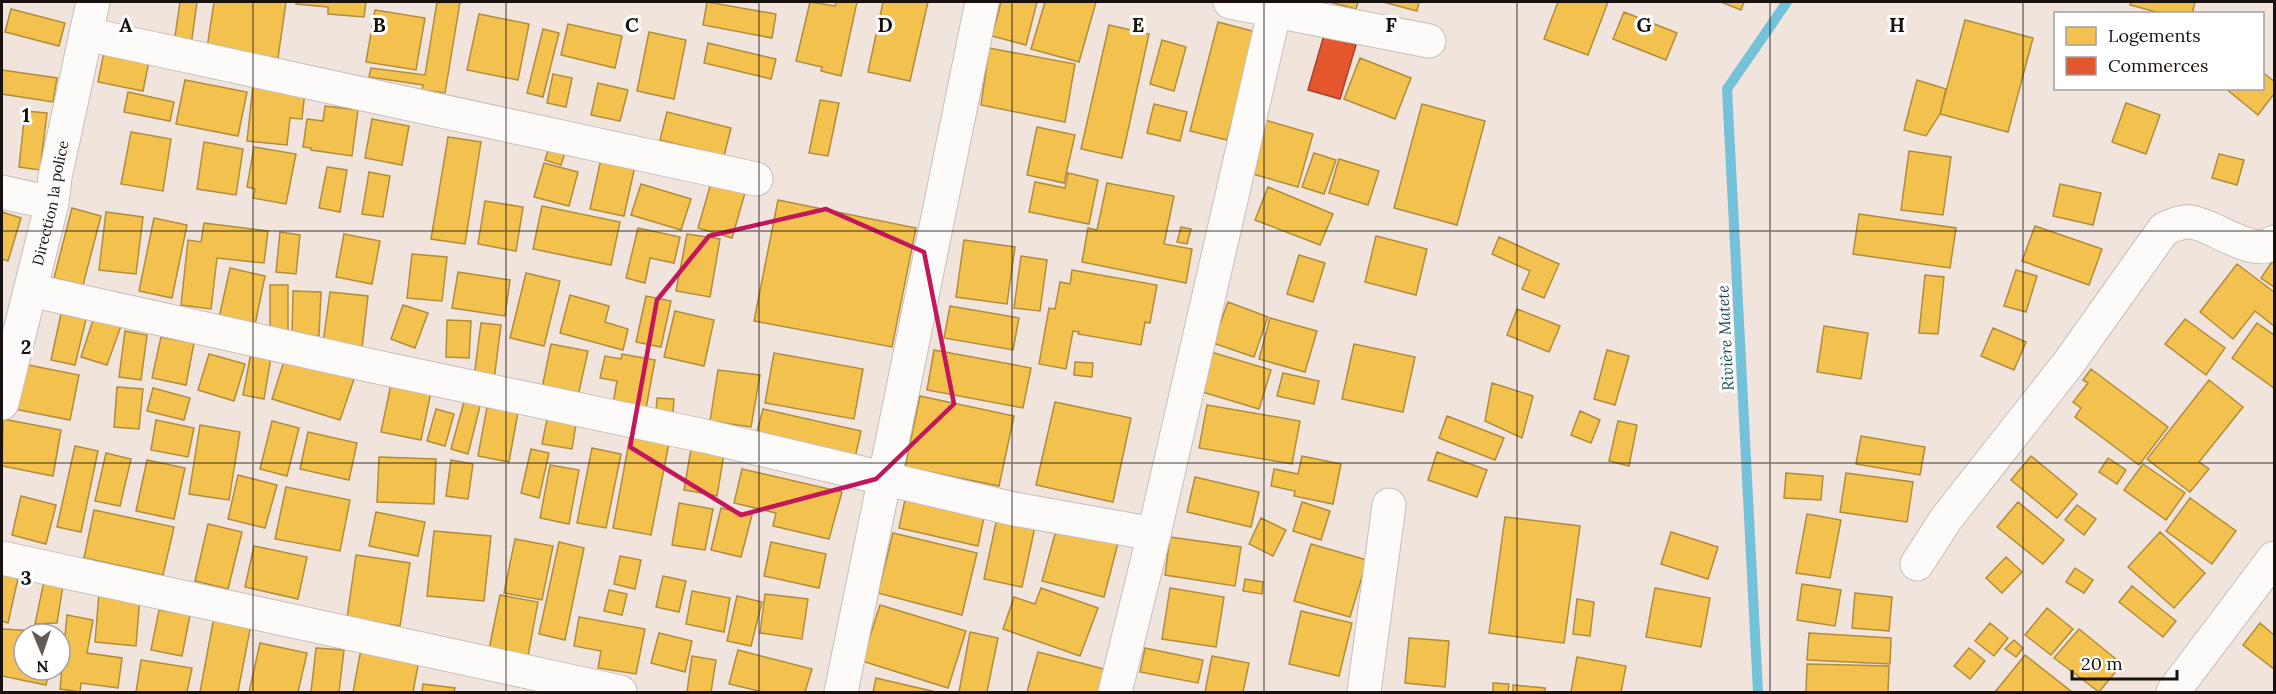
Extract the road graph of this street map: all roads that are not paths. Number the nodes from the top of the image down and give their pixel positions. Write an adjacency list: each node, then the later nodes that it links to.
1 (93, 2): 5 (street, Direction la police)
2 (982, 2): 13 (street)
3 (1230, 2): 4 (street)
4 (1275, 9): 6 (street); 15 (street)
5 (86, 34): 7 (street); 9 (street, Direction la police)
6 (1429, 41)
7 (756, 179)
8 (2, 192): 9 (street)
9 (52, 203): 11 (street, Direction la police)
10 (2274, 242): 18 (street)
11 (30, 290): 12 (street, Direction la police); 13 (street)
12 (2, 403)
13 (885, 477): 15 (street); 20 (street)
14 (1389, 505): 22 (street)
15 (1154, 534): 21 (street)
16 (2, 558): 19 (street)
17 (2274, 558): 23 (street)
18 (1917, 564)
19 (620, 693)
20 (841, 693)
21 (1115, 693)
22 (1364, 693)
23 (2173, 693)

